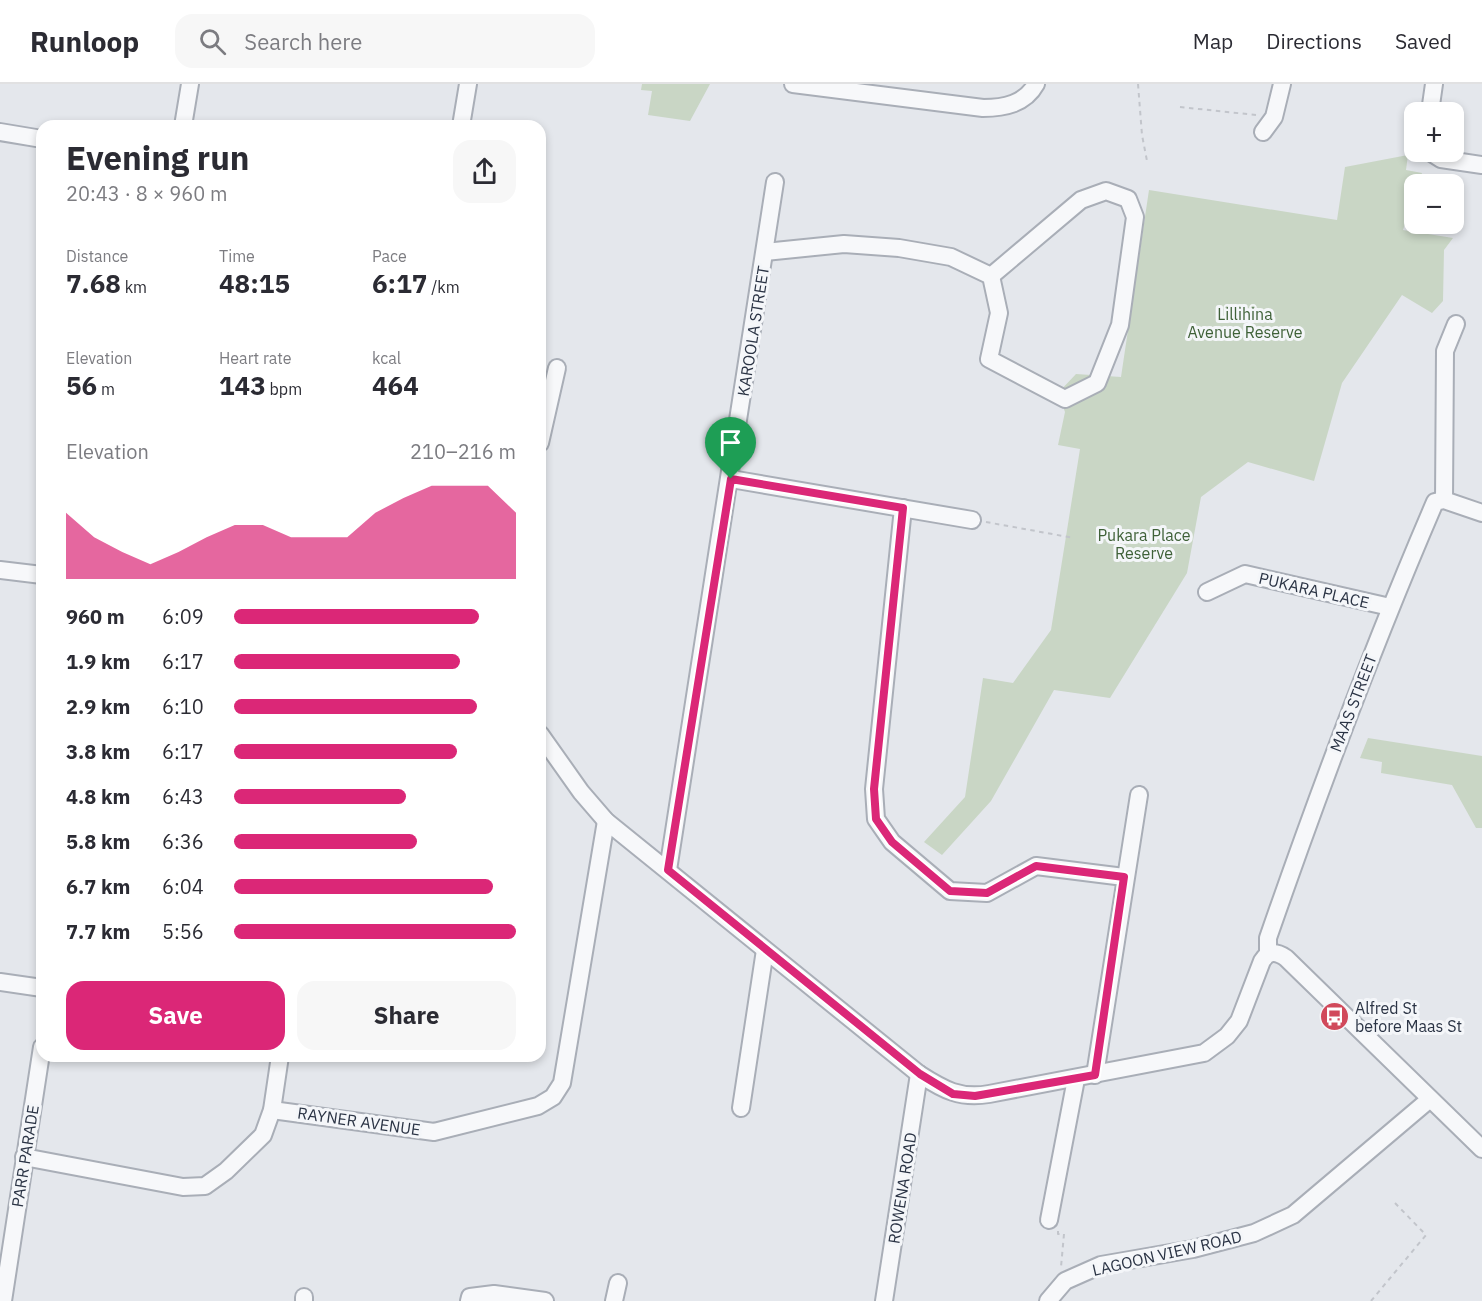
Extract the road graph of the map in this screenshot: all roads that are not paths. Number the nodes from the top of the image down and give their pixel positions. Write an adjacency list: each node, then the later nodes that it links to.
1 (190, 84): 8 (street)
2 (468, 84): 9 (street)
3 (794, 84): 4 (street)
4 (1036, 84)
5 (1282, 84): 11 (street)
6 (1434, 84): 7 (street)
7 (1431, 102)
8 (184, 120)
9 (462, 120)
10 (0, 132): 12 (street)
11 (1263, 132)
12 (36, 138)
13 (1462, 162): 14 (street)
14 (1482, 165)
15 (775, 182): 16 (street, KAROOLA STREET)
16 (765, 252): 17 (street); 21 (street, KAROOLA STREET)
17 (991, 276): 17 (street)
18 (1456, 324): 22 (street)
19 (557, 368): 20 (street)
20 (546, 417)
21 (731, 479): 23 (street); 33 (street, KAROOLA STREET)
22 (1444, 500): 24 (street); 29 (street, MAAS STREET)
23 (903, 508): 25 (street); 34 (street)
24 (1482, 513)
25 (972, 520)
26 (0, 570): 27 (street)
27 (36, 574)
28 (1207, 592): 29 (street, PUKARA PLACE)
29 (1390, 607): 36 (street, MAAS STREET)
30 (546, 742): 32 (street, MAAS STREET)
31 (1139, 795): 34 (street)
32 (606, 821): 33 (street, MAAS STREET); 46 (street, RAYNER AVENUE)
33 (668, 870): 35 (street, MAAS STREET)
34 (1124, 877): 42 (street)
35 (765, 950): 41 (street, MAAS STREET); 45 (street)
36 (1268, 954): 42 (street, MAAS STREET); 44 (street)
37 (0, 982): 38 (street)
38 (36, 987)
39 (40, 1062): 48 (street, PARR PARADE)
40 (279, 1062): 46 (street)
41 (920, 1074): 43 (street, MAAS STREET); 55 (street, ROWENA ROAD)
42 (1095, 1075): 43 (street, MAAS STREET)
43 (1076, 1079): 49 (street)
44 (1430, 1099): 47 (street); 56 (street, LAGOON VIEW ROAD)
45 (741, 1108)
46 (272, 1110): 48 (street)
47 (1482, 1149)
48 (24, 1157): 52 (street, PARR PARADE)
49 (1048, 1220)
50 (618, 1283): 54 (street)
51 (470, 1299): 53 (street)
52 (3, 1301)
53 (544, 1301)
54 (614, 1301)
55 (884, 1301)
56 (1048, 1301)

